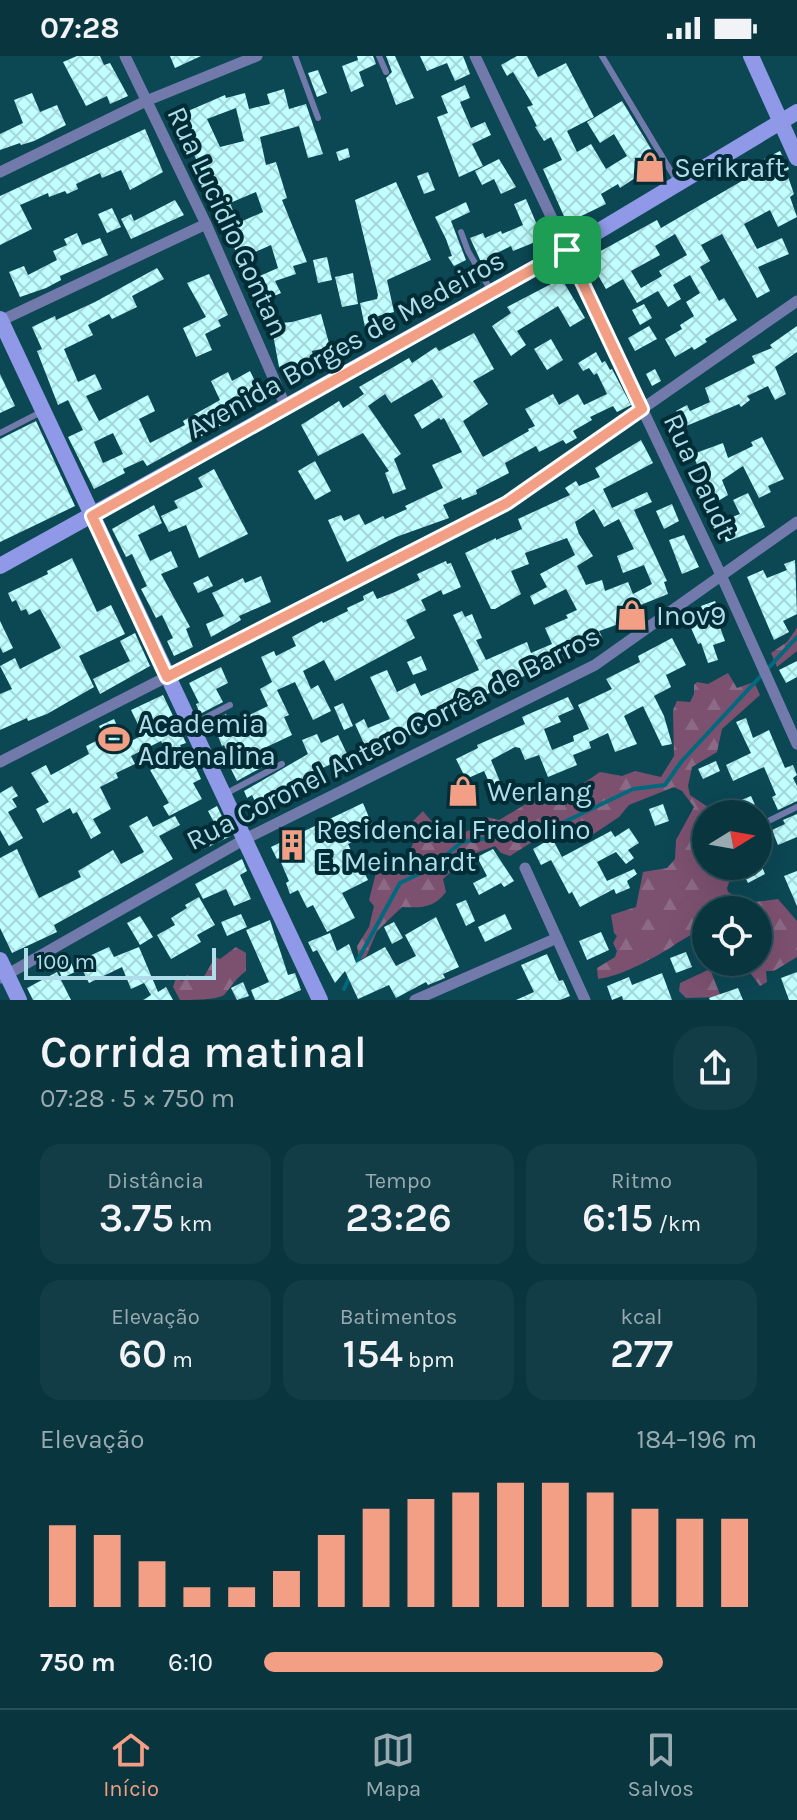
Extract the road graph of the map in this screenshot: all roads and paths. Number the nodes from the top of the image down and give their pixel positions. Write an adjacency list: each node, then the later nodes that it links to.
1 (125, 56): 9 (street, Rua Lucidio Gontan)
2 (257, 56): 9 (street)
3 (295, 56): 11 (lane)
4 (379, 56): 8 (lane)
5 (475, 56): 18 (street, Rua Daudt)
6 (602, 56): 15 (lane)
7 (751, 56): 12 (main road)
8 (386, 72)
9 (146, 101): 14 (street); 16 (street, Rua Lucidio Gontan)
10 (797, 112): 12 (main road, Avenida Borges de Medeiros)
11 (318, 118)
12 (781, 123): 13 (main road); 15 (main road, Avenida Borges de Medeiros)
13 (797, 158)
14 (0, 172)
15 (678, 184): 18 (main road, Avenida Borges de Medeiros)
16 (206, 224): 21 (street); 22 (street, Rua Lucidio Gontan)
17 (461, 232): 19 (lane)
18 (567, 250): 19 (main road, Avenida Borges de Medeiros); 23 (street, Rua Daudt)
19 (491, 292): 22 (main road, Avenida Borges de Medeiros)
20 (797, 301): 23 (street)
21 (0, 320): 24 (main road)
22 (286, 407): 26 (main road, Avenida Borges de Medeiros)
23 (642, 409): 29 (street, Rua Daudt); 30 (street)
24 (43, 411): 25 (lane); 26 (main road)
25 (0, 433)
26 (92, 516): 28 (main road, Avenida Borges de Medeiros); 30 (main road)
27 (797, 522): 29 (street, Rua Coronel Antero Corrêa de Barros)
28 (0, 566)
29 (721, 575): 33 (street, Rua Daudt); 39 (street, Rua Coronel Antero Corrêa de Barros)
30 (167, 677): 32 (main road); 34 (street)
31 (230, 705): 32 (lane)
32 (190, 725): 36 (main road)
33 (797, 744)
34 (0, 762)
35 (282, 764): 36 (lane)
36 (224, 795): 39 (main road)
37 (797, 807): 38 (lane)
38 (772, 819)
39 (245, 839): 42 (street, Rua Coronel Antero Corrêa de Barros); 44 (main road)
40 (525, 868): 41 (street)
41 (557, 938): 45 (street); 46 (street)
42 (2, 971): 43 (main road)
43 (19, 1000)
44 (320, 1000)
45 (415, 1000)
46 (585, 1000)

